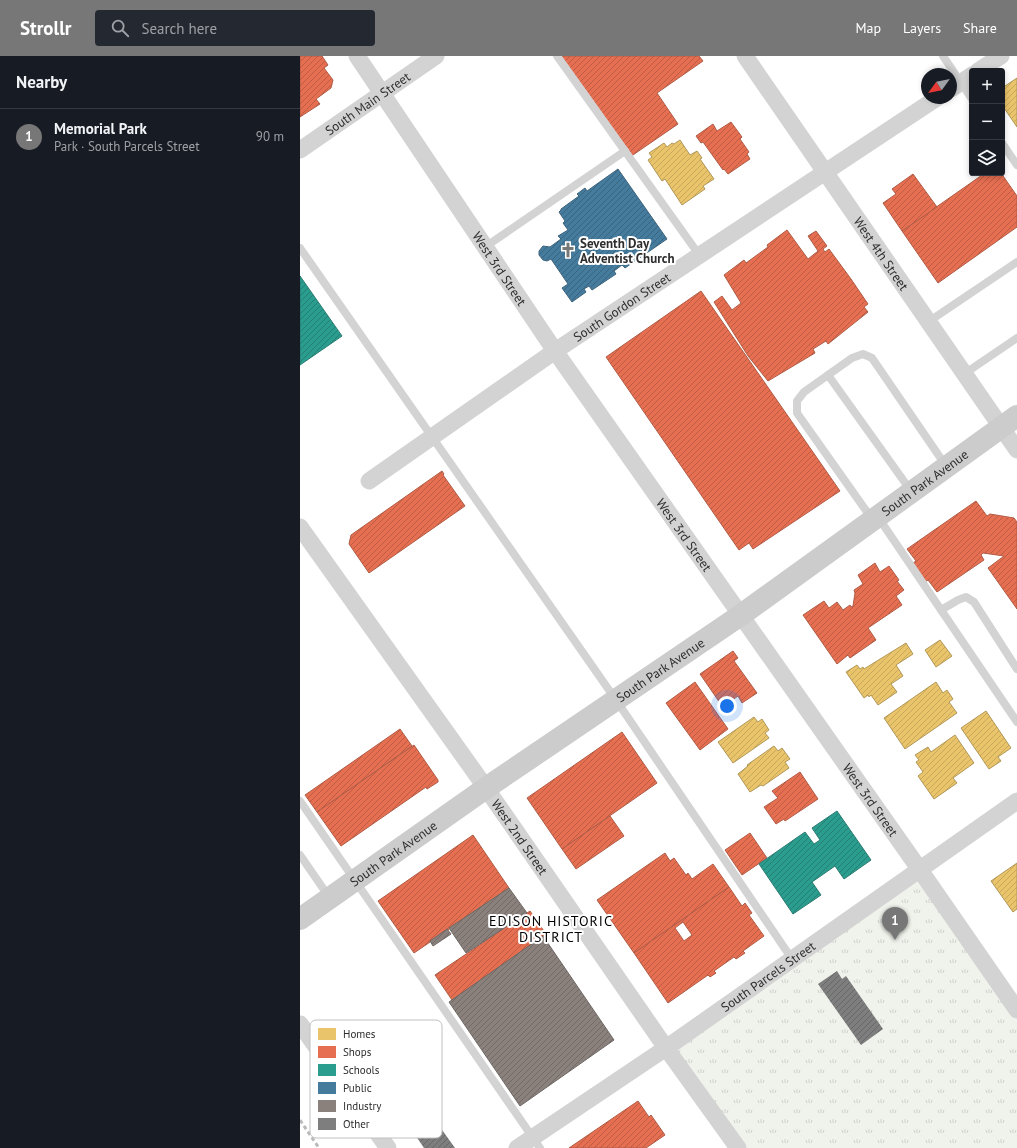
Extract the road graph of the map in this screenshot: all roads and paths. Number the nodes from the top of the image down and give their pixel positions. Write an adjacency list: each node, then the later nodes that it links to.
1 (357, 56): 9 (street, West 3rd Street)
2 (436, 56): 9 (street, South Main Street)
3 (557, 56): 14 (lane)
4 (745, 56): 16 (street, West 4th Street)
5 (943, 56): 8 (lane)
6 (1001, 56): 7 (street)
7 (983, 68)
8 (961, 82): 10 (lane)
9 (382, 93): 13 (street, South Main Street); 17 (street, West 3rd Street)
10 (969, 94)
11 (928, 104): 16 (street, South Gordon Street)
12 (1005, 147): 15 (lane)
13 (300, 150)
14 (625, 151): 17 (lane); 19 (lane)
15 (1017, 165)
16 (825, 172): 19 (street, South Gordon Street); 21 (street, West 4th Street)
17 (485, 247): 23 (street, West 3rd Street)
18 (300, 248): 27 (lane)
19 (700, 256): 23 (street, South Gordon Street)
20 (1017, 262): 21 (lane)
21 (928, 322): 24 (street, West 4th Street)
22 (1017, 338): 24 (lane)
23 (555, 351): 27 (street, South Gordon Street); 35 (street, West 3rd Street)
24 (964, 374): 26 (street, West 4th Street)
25 (828, 375): 29 (lane); 31 (lane); 32 (lane)
26 (1009, 421): 28 (street, West 4th Street); 29 (street, South Park Avenue)
27 (432, 437): 30 (street, South Gordon Street); 37 (lane)
28 (1017, 450)
29 (946, 466): 31 (street, South Park Avenue)
30 (369, 481)
31 (911, 492): 32 (street, South Park Avenue)
32 (875, 518): 34 (lane); 35 (street, South Park Avenue)
33 (300, 527): 39 (street, West 2nd Street)
34 (941, 610): 36 (lane); 38 (lane)
35 (741, 616): 37 (street, South Park Avenue); 43 (street, West 3rd Street)
36 (1017, 669)
37 (616, 700): 39 (street, South Park Avenue); 47 (lane)
38 (1017, 722)
39 (486, 788): 44 (street, South Park Avenue); 51 (street, West 2nd Street)
40 (300, 801): 44 (lane)
41 (1017, 801): 43 (street, South Parcels Street)
42 (300, 855): 45 (lane)
43 (920, 870): 47 (street, South Parcels Street); 48 (street, West 3rd Street)
44 (355, 881): 45 (street, South Park Avenue); 53 (lane)
45 (330, 898): 46 (street, South Park Avenue)
46 (300, 919)
47 (792, 959): 51 (street, South Parcels Street)
48 (1017, 1010)
49 (300, 1024): 50 (street)
50 (310, 1038)
51 (666, 1048): 53 (street, South Parcels Street); 56 (street, West 2nd Street)
52 (381, 1138): 54 (street)
53 (536, 1143): 55 (street, South Parcels Street)
54 (388, 1148)
55 (517, 1148)
56 (738, 1148)

